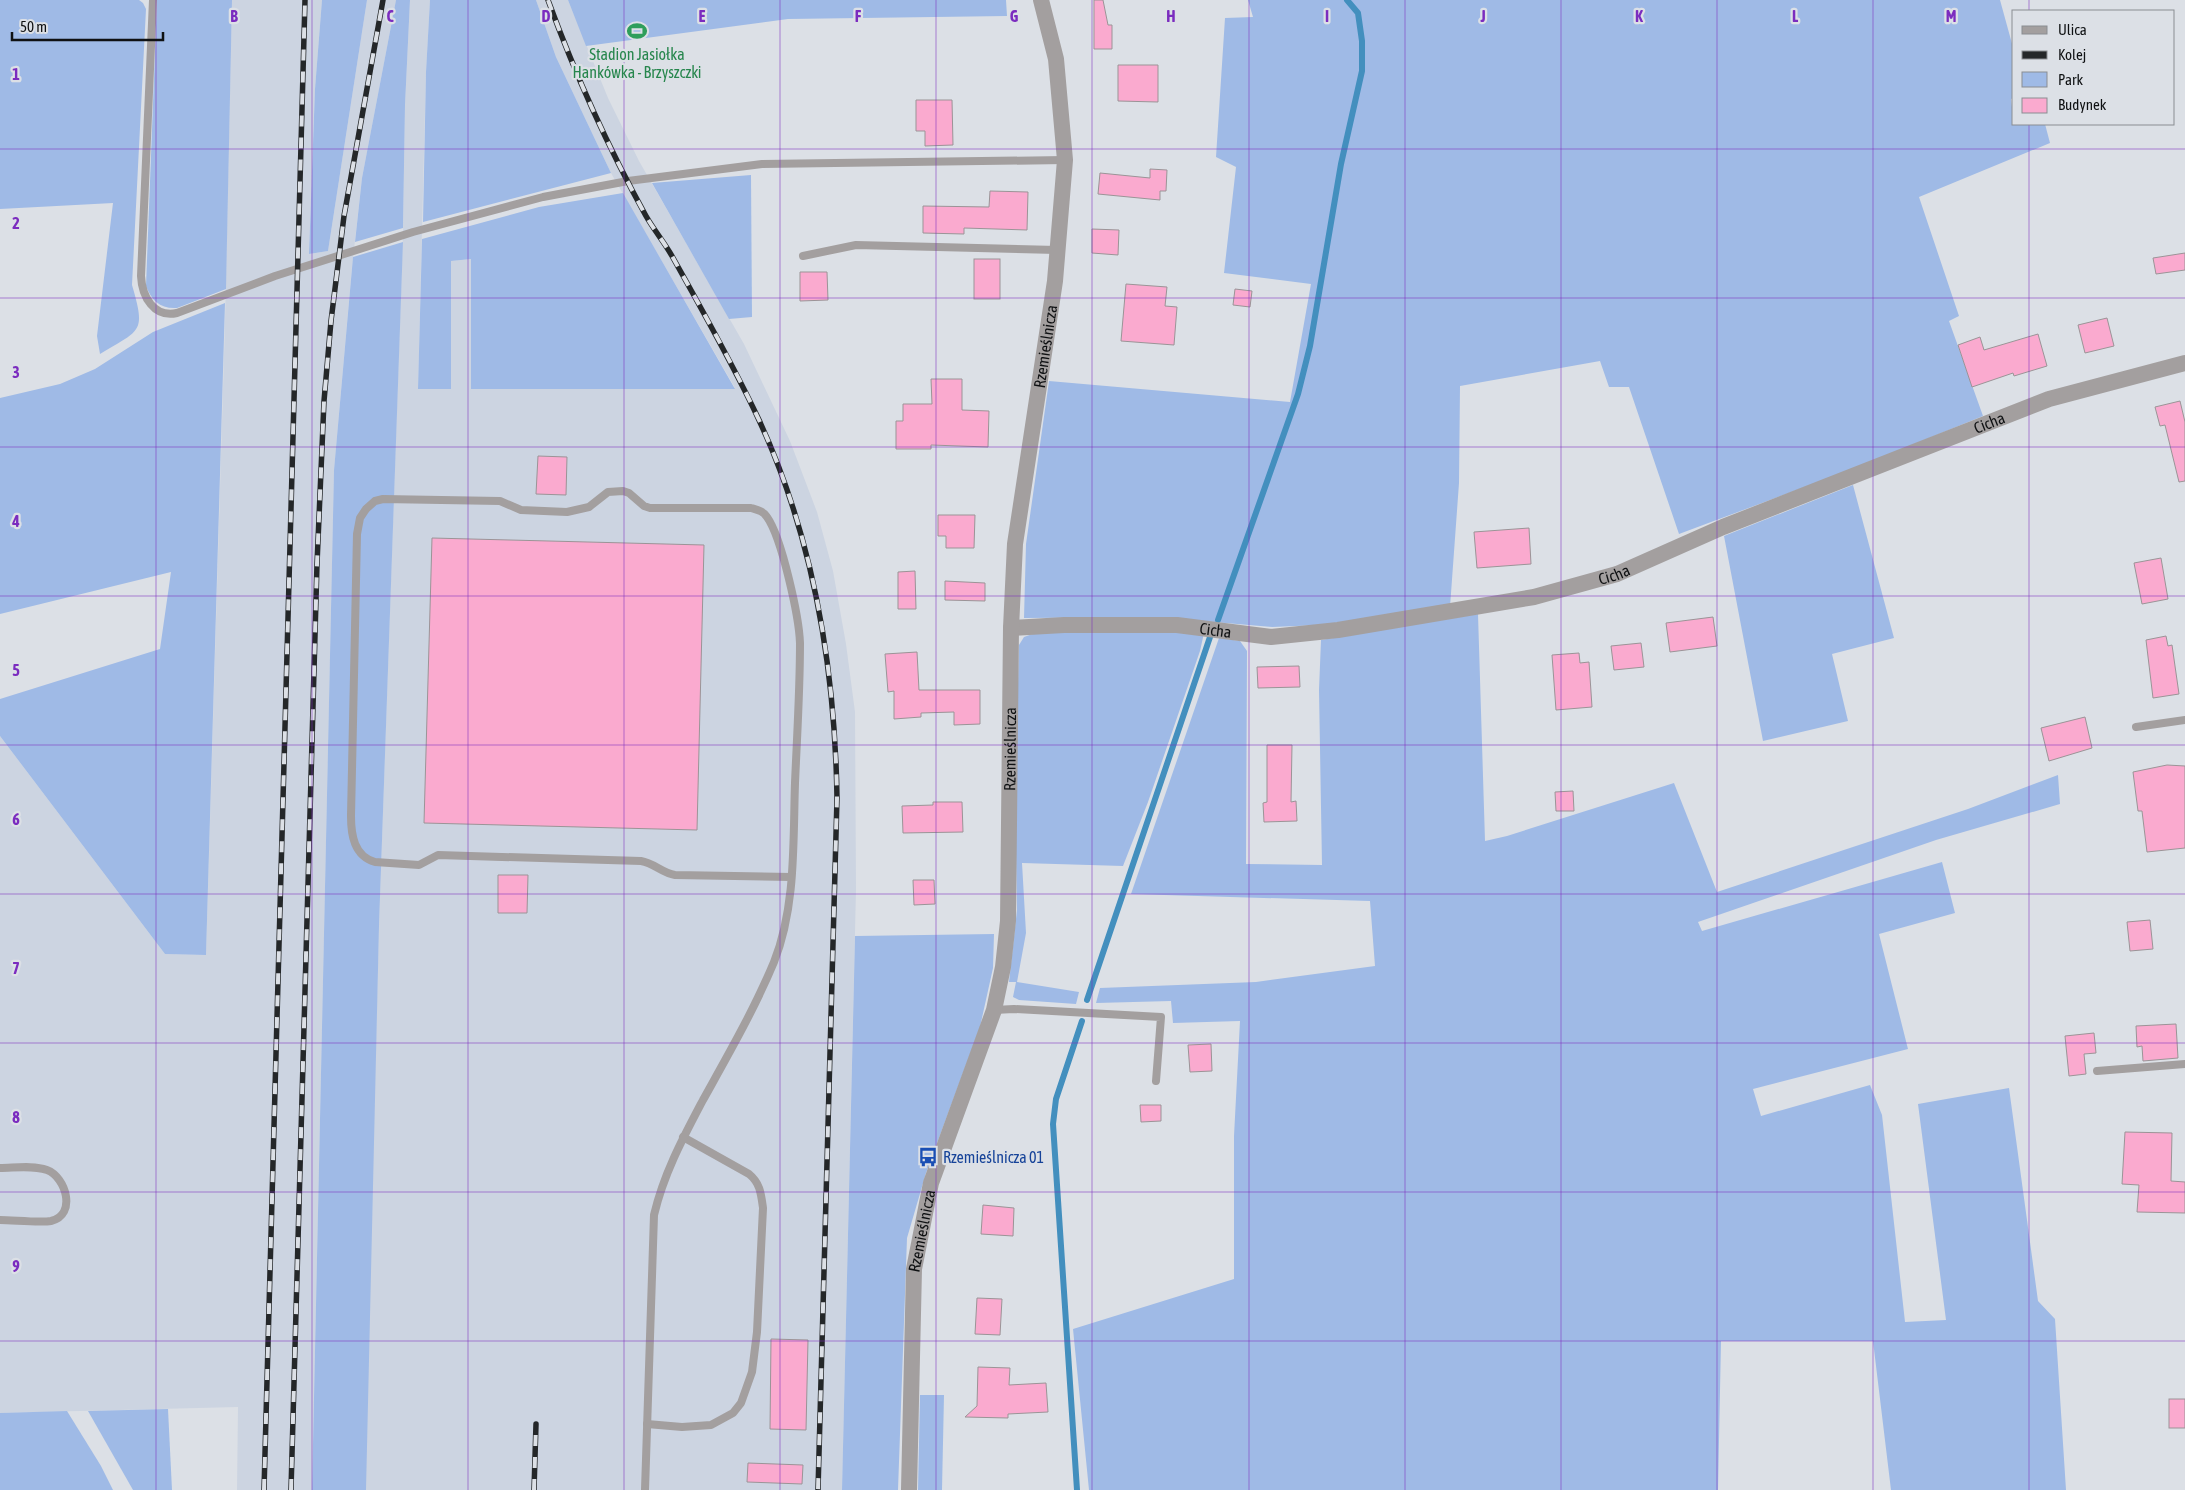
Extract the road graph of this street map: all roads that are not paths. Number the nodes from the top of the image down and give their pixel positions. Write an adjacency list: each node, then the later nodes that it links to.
1 (153, 0): 3 (lane)
2 (1041, 0): 3 (street, Rzemieślnicza)
3 (1065, 160): 4 (street, Rzemieślnicza)
4 (1057, 250): 5 (lane); 7 (street, Rzemieślnicza)
5 (803, 256)
6 (2185, 363): 7 (street, Cicha)
7 (1011, 628): 11 (street, Rzemieślnicza)
8 (2185, 720): 9 (lane)
9 (2136, 727)
10 (791, 877): 10 (lane); 15 (lane)
11 (994, 1010): 14 (lane); 20 (street, Rzemieślnicza)
12 (2185, 1064): 13 (lane)
13 (2097, 1071)
14 (1156, 1081)
15 (684, 1137): 18 (lane); 18 (lane)
16 (0, 1168): 17 (lane)
17 (0, 1220)
18 (647, 1424): 19 (lane)
19 (645, 1490)
20 (909, 1490)

